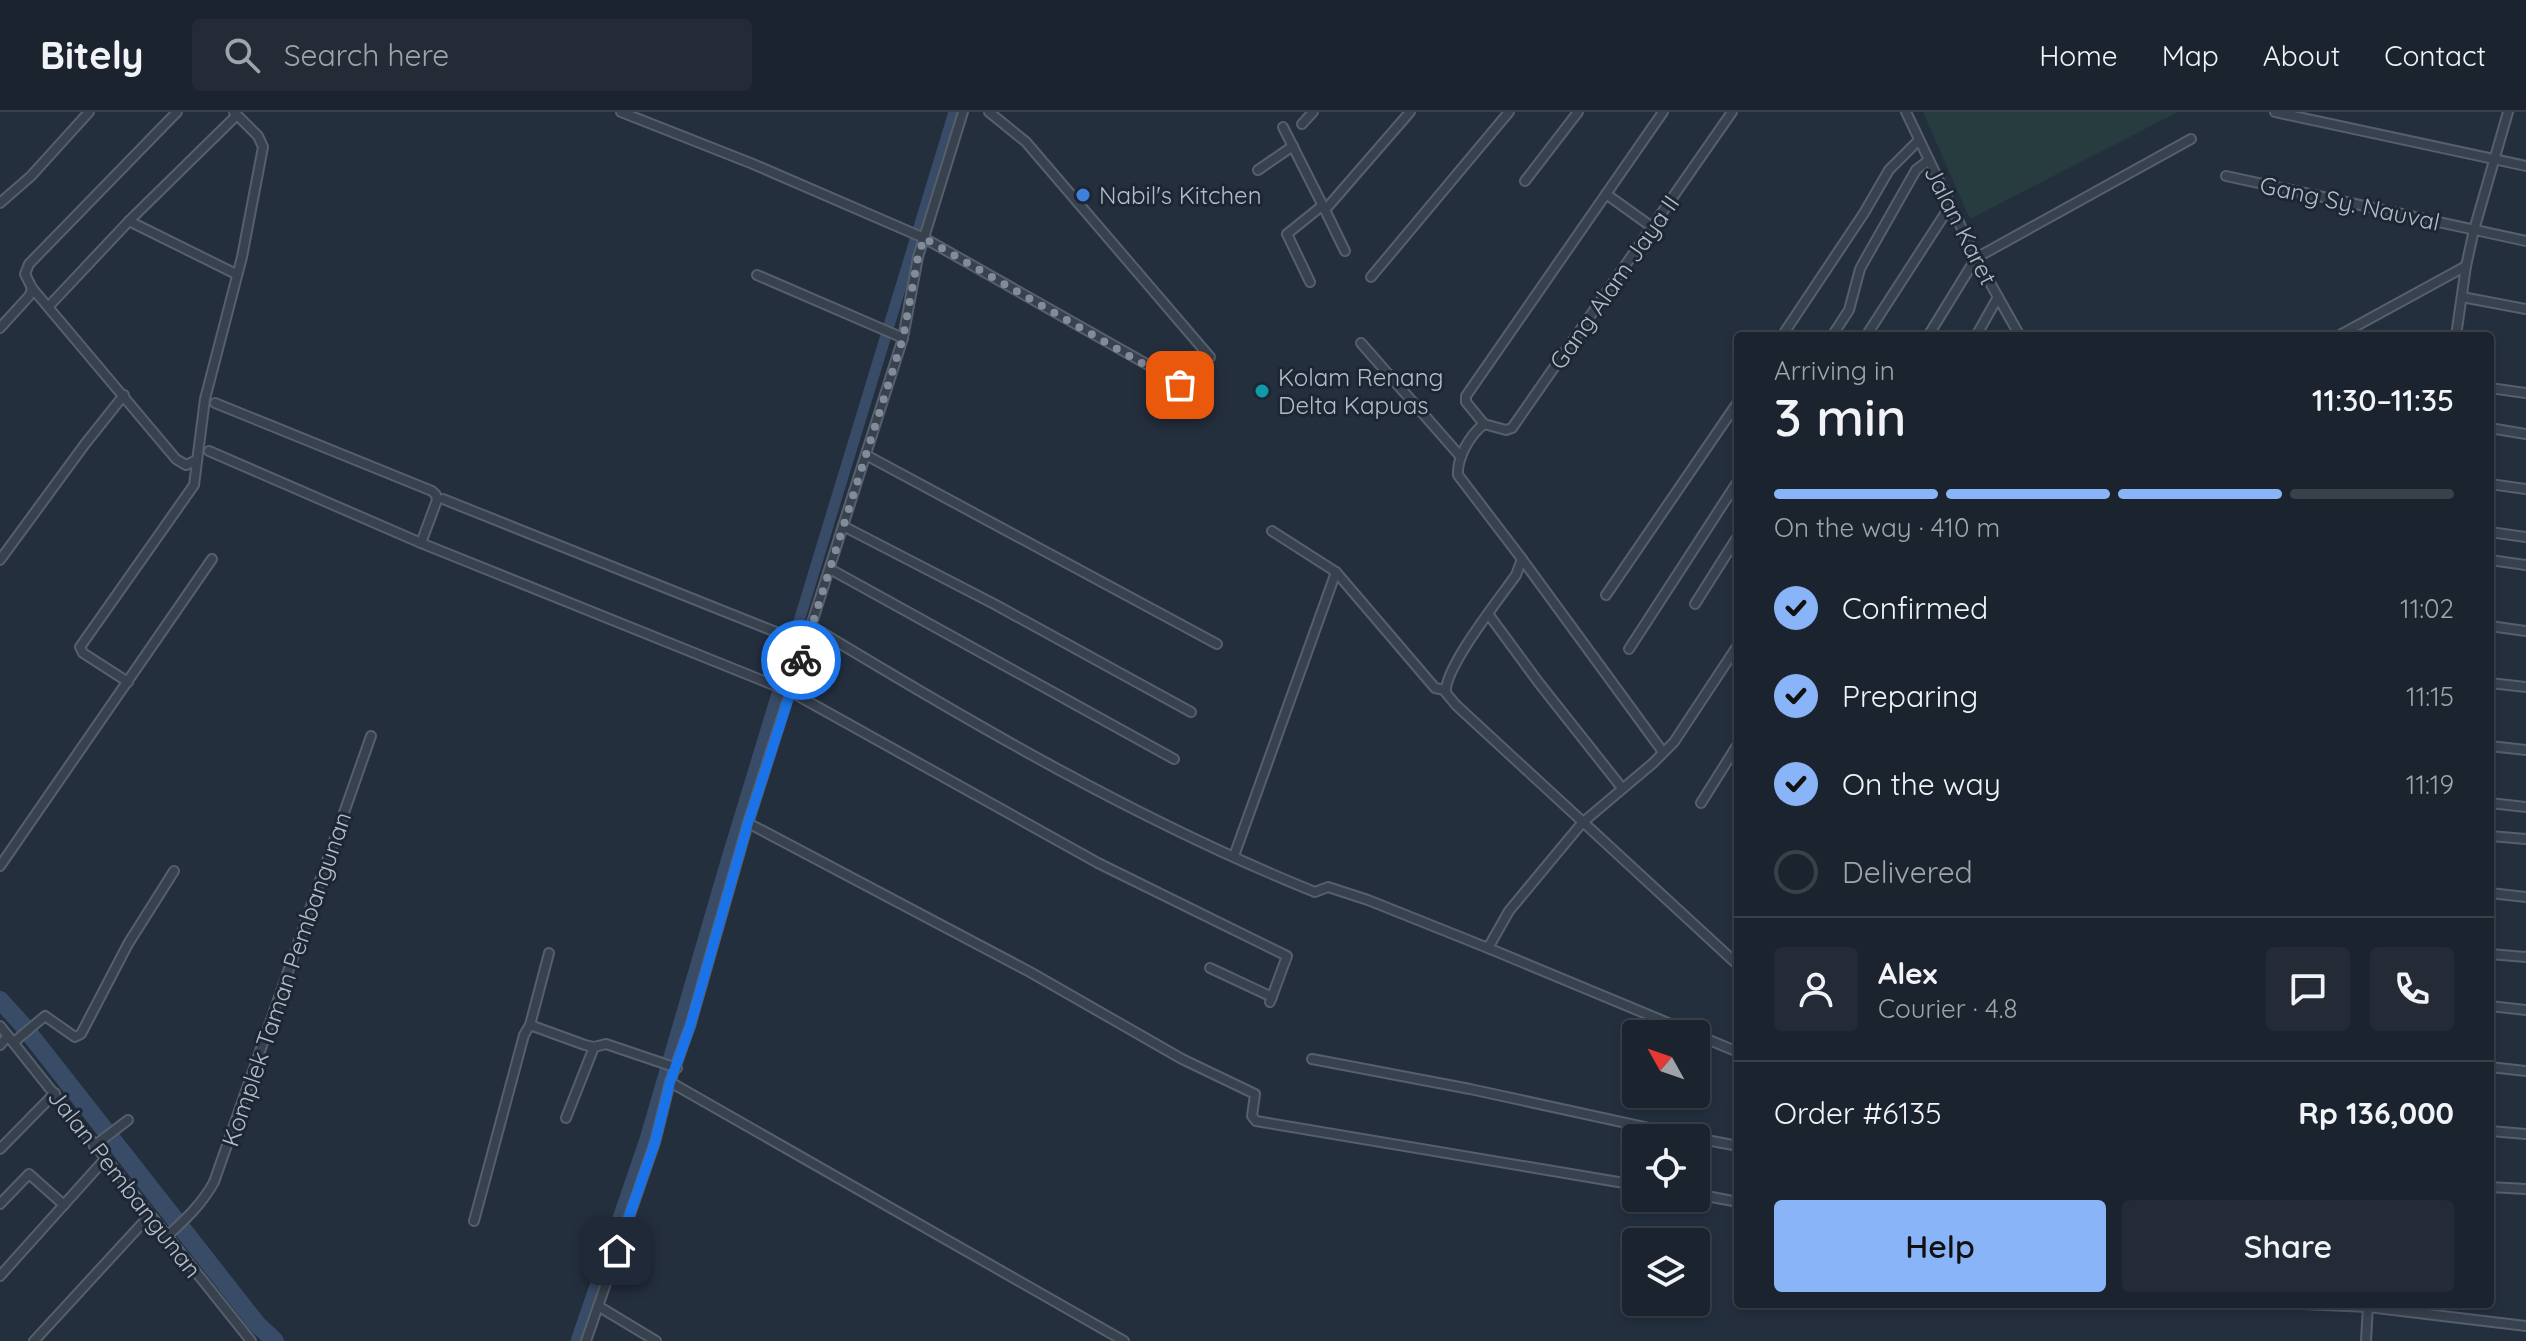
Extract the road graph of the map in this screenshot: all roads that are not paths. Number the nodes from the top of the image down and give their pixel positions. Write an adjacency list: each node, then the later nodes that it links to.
1 (89, 112): 28 (street)
2 (177, 112): 43 (street)
3 (621, 112): 34 (street)
4 (963, 112): 34 (street)
5 (989, 112): 59 (street)
6 (1313, 112): 16 (street)
7 (1410, 112): 30 (street)
8 (1509, 112): 41 (street)
9 (1578, 112): 26 (street)
10 (1663, 112): 27 (street)
11 (1732, 112): 32 (street, Gang Alam Jaya II)
12 (1906, 112): 19 (street, Jalan Karet)
13 (2275, 112): 21 (street)
14 (2508, 112): 21 (street)
15 (236, 114): 31 (street); 39 (street)
16 (1302, 124)
17 (1283, 127): 20 (street)
18 (2191, 139): 37 (street)
19 (1919, 140): 22 (street, Jalan Karet); 49 (street)
20 (1293, 146): 24 (street); 30 (street)
21 (2494, 159): 23 (street); 33 (street)
22 (1929, 160): 29 (street, Jalan Karet); 50 (street)
23 (2526, 166)
24 (1258, 170)
25 (2226, 176): 33 (street, Gang Sy. Nauval)
26 (1525, 181)
27 (1606, 194): 32 (street); 66 (street)
28 (0, 203)
29 (1950, 206): 37 (street, Jalan Karet); 51 (street)
30 (1324, 208): 36 (street); 42 (street)
31 (129, 221): 39 (street); 46 (street)
32 (1652, 227): 66 (street, Gang Alam Jaya II)
33 (2474, 230): 35 (street, Gang Sy. Nauval); 38 (street)
34 (923, 238): 57 (street); 65 (street)
35 (2526, 241)
36 (1345, 251)
37 (1976, 258): 44 (street, Jalan Karet); 52 (street)
38 (2466, 266): 45 (street); 55 (street)
39 (236, 274): 72 (street)
40 (757, 275): 57 (street)
41 (1371, 277)
42 (1310, 282)
43 (32, 288): 46 (street); 48 (street)
44 (1998, 297): 53 (street); 54 (street, Jalan Karet)
45 (2462, 297): 47 (street); 56 (street)
46 (49, 306): 62 (street)
47 (2526, 309)
48 (0, 328)
49 (1785, 332)
50 (1835, 332)
51 (1869, 332)
52 (1930, 332)
53 (1978, 332)
54 (2018, 332)
55 (2345, 332)
56 (2457, 332)
57 (903, 338): 70 (street)
58 (1361, 343): 71 (street)
59 (1210, 357)
60 (2494, 389): 61 (street)
61 (2526, 393)
62 (124, 395): 72 (street); 85 (street)
63 (215, 403): 82 (street)
64 (1734, 408): 90 (street)
65 (1173, 410)
66 (1484, 424): 71 (street)
67 (2494, 429): 68 (street)
68 (2526, 434)
69 (209, 451): 82 (street)
70 (866, 455): 77 (street); 97 (street)
71 (1461, 457): 84 (street)
72 (197, 460): 100 (street)
73 (2494, 485): 75 (street)
74 (1734, 487): 98 (street)
75 (2526, 489)
76 (443, 499): 96 (street)
77 (843, 526): 88 (street); 105 (street)
78 (1272, 531): 89 (street)
79 (2494, 533): 80 (street)
80 (2526, 537)
81 (1734, 542): 91 (street)
82 (421, 543): 104 (street)
83 (212, 559): 100 (street)
84 (1522, 559): 92 (street); 110 (street)
85 (0, 560)
86 (2494, 561): 87 (street)
87 (2526, 565)
88 (830, 569): 93 (street); 111 (street)
89 (1336, 572): 103 (street); 120 (street)
90 (1606, 595)
91 (1695, 604)
92 (1489, 615): 103 (street); 112 (street)
93 (811, 626): 96 (street); 120 (street)
94 (2494, 627): 95 (street)
95 (2526, 631)
96 (806, 644): 104 (street)
97 (1217, 644)
98 (1629, 649)
99 (1734, 651): 110 (street)
100 (128, 682): 121 (street)
101 (2494, 683): 102 (street)
102 (2526, 687)
103 (1445, 690): 117 (street)
104 (790, 691): 116 (street); 130 (street)
105 (1191, 712)
106 (371, 736): 164 (street, Komplek Taman Pembangunan)
107 (2494, 746): 109 (street)
108 (1734, 750): 113 (street)
109 (2526, 750)
110 (1663, 752): 112 (street)
111 (1174, 759)
112 (1622, 788): 117 (street)
113 (1701, 803)
114 (2494, 803): 115 (street)
115 (2526, 807)
116 (748, 823): 140 (street); 155 (street)
117 (1582, 823): 125 (street); 129 (street)
118 (2494, 836): 119 (street)
119 (2526, 839)
120 (1234, 856): 125 (street)
121 (0, 866)
122 (174, 871): 135 (street)
123 (2494, 893): 124 (street)
124 (2526, 897)
125 (1488, 948): 138 (street)
126 (549, 953): 133 (street)
127 (2494, 954): 128 (street)
128 (2526, 957)
129 (1734, 961)
130 (1210, 968)
131 (2494, 1006): 132 (street)
132 (2526, 1010)
133 (530, 1025): 137 (street); 163 (street)
134 (0, 1026): 135 (street, Jalan Pembangunan)
135 (12, 1040): 136 (street); 144 (street, Jalan Pembangunan)
136 (0, 1045)
137 (594, 1047): 140 (street); 145 (street)
138 (1734, 1050)
139 (1312, 1059): 147 (street)
140 (674, 1067): 143 (street)
141 (2494, 1067): 142 (street)
142 (2526, 1071)
143 (670, 1082): 166 (street); 174 (street)
144 (55, 1093): 151 (street, Jalan Pembangunan); 153 (street)
145 (566, 1118)
146 (128, 1120): 151 (street)
147 (1631, 1124)
148 (2494, 1131): 149 (street)
149 (2526, 1134)
150 (1710, 1141): 152 (street)
151 (95, 1145): 154 (street, Jalan Pembangunan)
152 (1734, 1145)
153 (0, 1149)
154 (105, 1159): 161 (street); 162 (street, Jalan Pembangunan)
155 (1622, 1183)
156 (2494, 1187): 157 (street)
157 (2526, 1189)
158 (1710, 1197): 159 (street)
159 (1734, 1201)
160 (0, 1204): 161 (street)
161 (64, 1205): 165 (street)
162 (150, 1215): 164 (street, Jalan Pembangunan); 170 (street)
163 (474, 1221)
164 (169, 1234): 171 (street, Jalan Pembangunan)
165 (0, 1276)
166 (598, 1306): 172 (street); 173 (street)
167 (2368, 1308): 175 (street)
168 (2384, 1308): 169 (street)
169 (2526, 1326)
170 (34, 1341)
171 (251, 1341)
172 (586, 1341)
173 (656, 1341)
174 (1124, 1341)
175 (2366, 1341)

